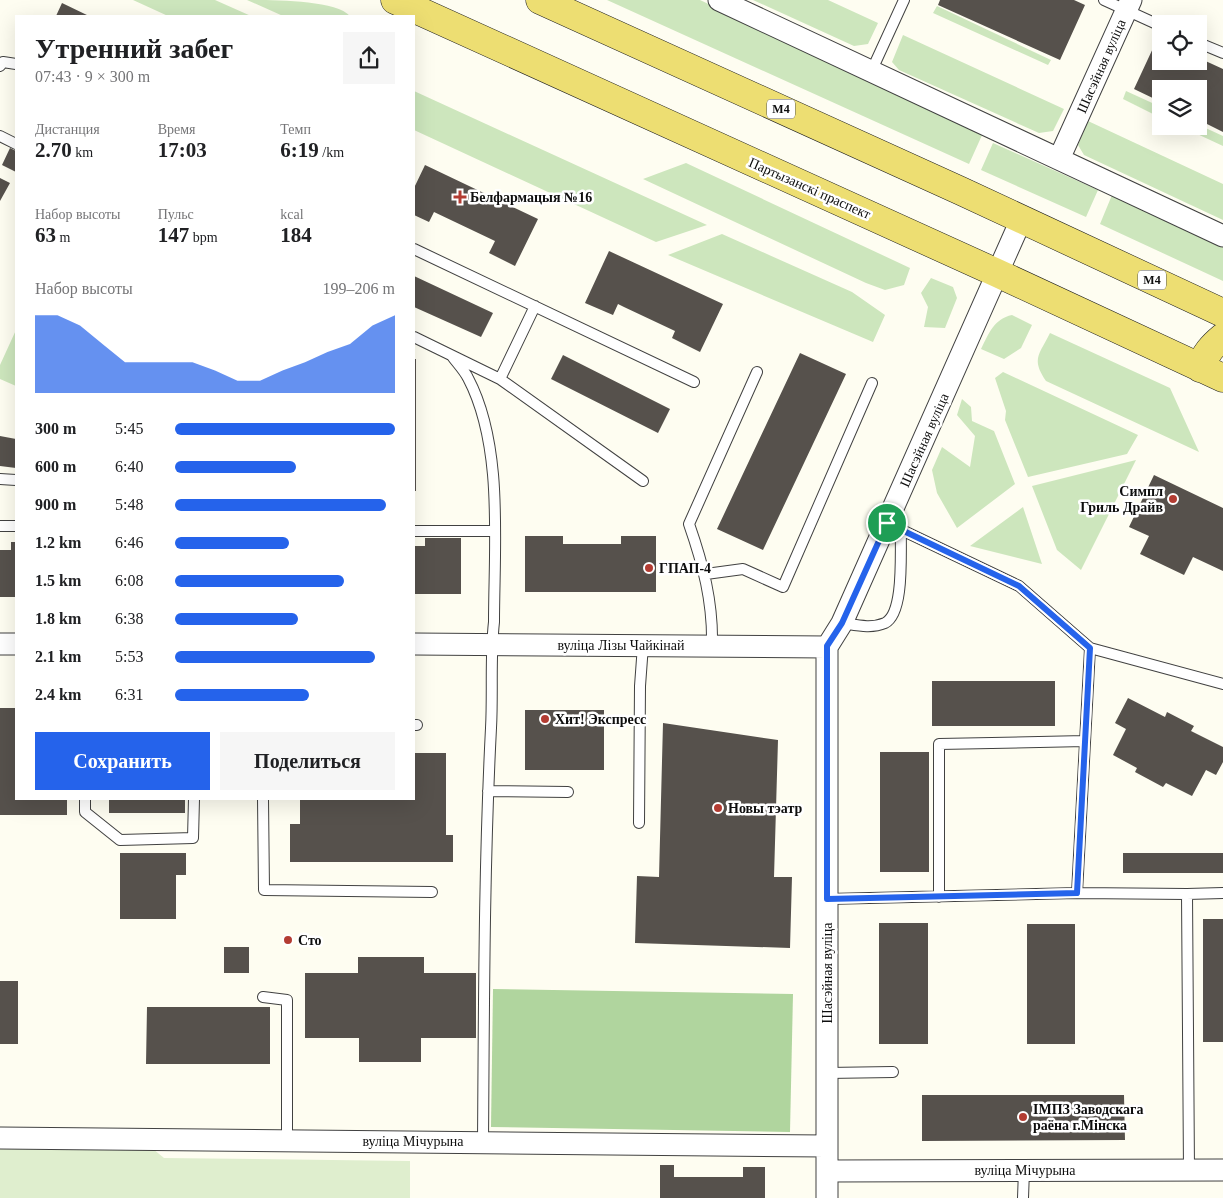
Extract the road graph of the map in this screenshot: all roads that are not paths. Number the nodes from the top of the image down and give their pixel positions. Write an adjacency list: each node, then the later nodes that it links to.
1 (395, 0): 19 (main road, Партызанскі праспект)
2 (540, 0): 16 (main road, М4)
3 (719, 0): 12 (street)
4 (904, 0): 12 (lane)
5 (1104, 0): 6 (lane)
6 (1129, 5): 7 (lane); 15 (street, Шасэйная вуліца)
7 (1152, 20)
8 (1207, 46): 9 (lane)
9 (1223, 53)
10 (15, 64): 11 (lane)
11 (0, 66)
12 (871, 72): 15 (street)
13 (0, 136): 14 (lane)
14 (15, 144)
15 (1059, 159): 17 (street)
16 (1021, 220): 19 (street, Шасэйная вуліца); 21 (main road, М4)
17 (1223, 236)
18 (415, 249): 20 (lane)
19 (997, 273): 26 (main road, Партызанскі праспект); 35 (street, Шасэйная вуліца)
20 (534, 306): 27 (lane); 28 (lane)
21 (1223, 313)
22 (1223, 337): 26 (main road)
23 (415, 338): 24 (lane)
24 (452, 356): 27 (lane); 37 (lane)
25 (757, 372): 38 (lane)
26 (1212, 373)
27 (500, 379): 32 (lane)
28 (694, 382)
29 (872, 383): 38 (lane)
30 (0, 479): 31 (lane)
31 (15, 480)
32 (643, 481)
33 (0, 526): 34 (lane)
34 (15, 526)
35 (894, 526): 39 (street, Шасэйная вуліца); 39 (lane); 47 (lane)
36 (415, 531): 37 (lane)
37 (494, 532): 45 (lane)
38 (706, 574): 44 (lane)
39 (842, 623): 46 (street, Шасэйная вуліца)
40 (0, 644): 41 (street)
41 (15, 644)
42 (415, 644): 45 (street, вуліца Лізы Чайкінай)
43 (643, 645): 44 (street, вуліца Лізы Чайкінай); 45 (street, вуліца Лізы Чайкінай); 55 (lane)
44 (712, 645): 46 (street, вуліца Лізы Чайкінай)
45 (491, 646): 50 (lane)
46 (827, 646): 61 (street, Шасэйная вуліца)
47 (1090, 648): 48 (lane); 49 (lane)
48 (1223, 684)
49 (1085, 741): 57 (lane); 60 (lane)
50 (488, 791): 51 (lane); 67 (lane)
51 (568, 792)
52 (85, 800): 53 (lane)
53 (194, 800)
54 (263, 800): 56 (lane)
55 (639, 823)
56 (432, 892)
57 (1077, 893): 59 (lane); 60 (lane)
58 (1223, 893): 59 (lane)
59 (1187, 894): 70 (lane)
60 (939, 897): 61 (lane)
61 (827, 899): 64 (street, Шасэйная вуліца)
62 (263, 997): 66 (lane)
63 (893, 1072): 64 (lane)
64 (827, 1073): 68 (street, Шасэйная вуліца)
65 (0, 1138): 66 (street, вуліца Мічурына)
66 (287, 1140): 67 (street, вуліца Мічурына)
67 (483, 1142): 68 (street, вуліца Мічурына)
68 (826, 1146): 72 (street, Шасэйная вуліца)
69 (1024, 1170): 70 (street, вуліца Мічурына); 72 (street, вуліца Мічурына); 74 (lane)
70 (1189, 1170): 71 (street, вуліца Мічурына)
71 (1223, 1170)
72 (827, 1171): 73 (street, Шасэйная вуліца)
73 (827, 1198)
74 (1023, 1198)

